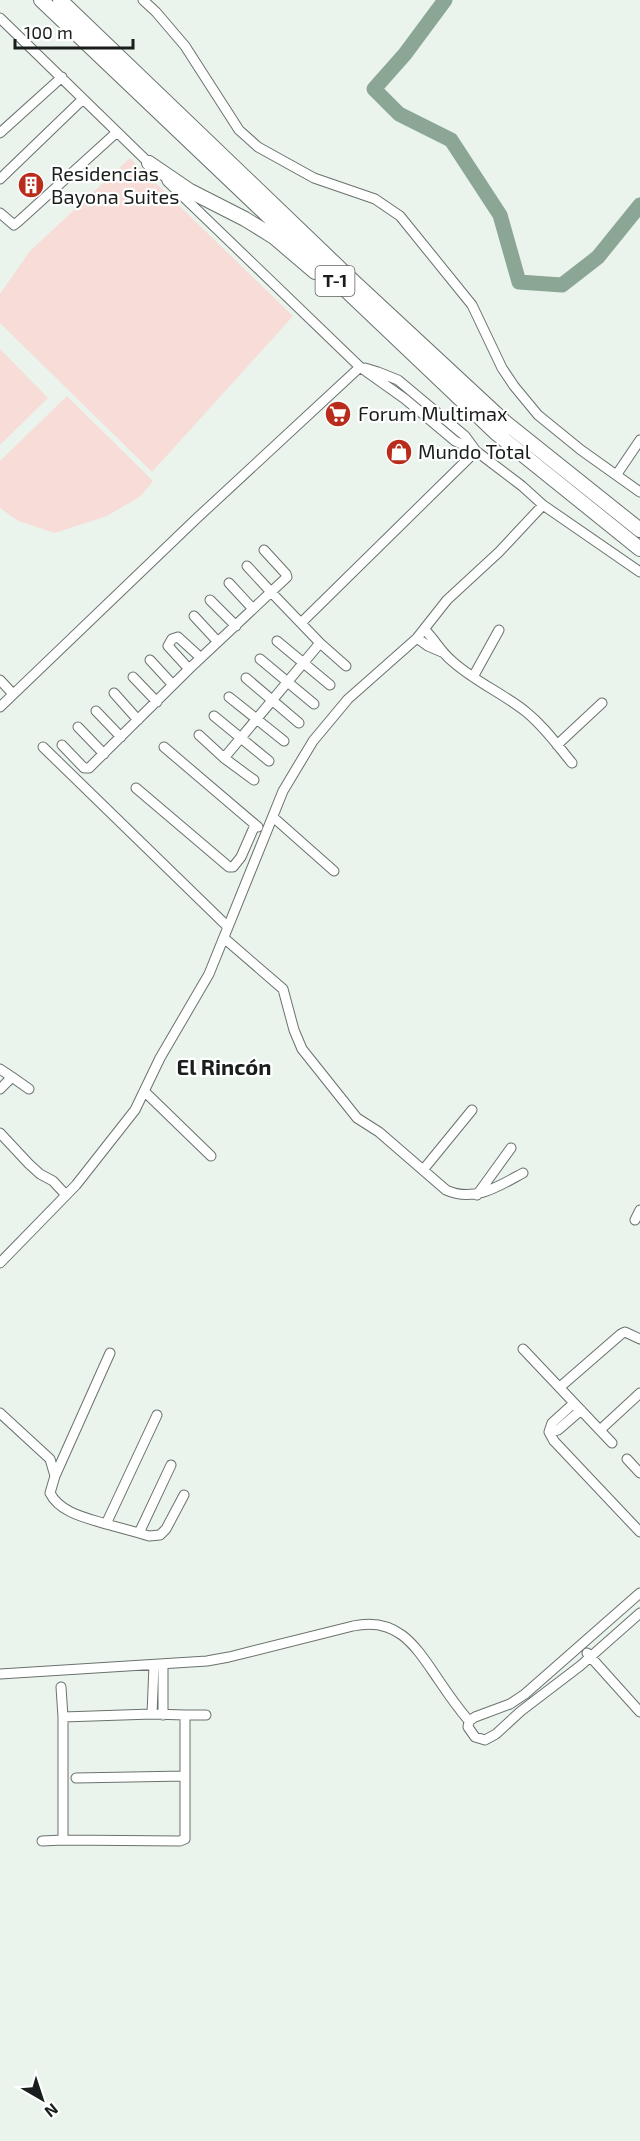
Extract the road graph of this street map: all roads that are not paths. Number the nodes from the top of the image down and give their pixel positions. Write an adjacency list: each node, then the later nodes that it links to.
1 (41, 0): 12 (highway, T-1)
2 (60, 0): 21 (highway, T-1)
3 (143, 0): 18 (street)
4 (0, 18): 5 (street)
5 (62, 77): 6 (street); 8 (street)
6 (83, 99): 7 (street); 10 (street)
7 (117, 132): 9 (street); 11 (street)
8 (0, 133)
9 (149, 164): 12 (highway); 13 (street)
10 (0, 179)
11 (0, 213)
12 (350, 295): 22 (highway, T-1)
13 (360, 367): 14 (street); 15 (street); 54 (street)
14 (415, 393): 15 (street); 17 (street)
15 (405, 399): 17 (street)
16 (640, 440): 18 (street)
17 (476, 451): 20 (street); 31 (street)
18 (617, 474): 19 (street)
19 (640, 492)
20 (543, 505): 25 (street); 33 (street)
21 (640, 530)
22 (640, 549)
23 (264, 550): 27 (street)
24 (247, 566): 27 (street)
25 (640, 573)
26 (229, 583): 29 (street)
27 (271, 592): 29 (street); 31 (street)
28 (210, 600): 32 (street)
29 (253, 609): 32 (street)
30 (194, 616): 37 (street)
31 (302, 622): 38 (street)
32 (236, 626): 37 (street)
33 (425, 630): 35 (street); 39 (street)
34 (499, 630): 47 (street)
35 (417, 638): 39 (street); 81 (street)
36 (277, 641): 43 (street)
37 (218, 642): 40 (street)
38 (320, 643): 43 (street); 44 (street)
39 (442, 652): 47 (street)
40 (201, 658): 45 (street); 45 (street)
41 (260, 659): 50 (street)
42 (150, 660): 51 (street)
43 (303, 663): 50 (street); 52 (street)
44 (346, 666)
45 (189, 669): 51 (street)
46 (133, 677): 57 (street)
47 (473, 677): 72 (street)
48 (246, 678): 56 (street)
49 (0, 680): 54 (street)
50 (287, 682): 56 (street); 59 (street)
51 (173, 685): 57 (street)
52 (330, 685)
53 (114, 693): 63 (street)
54 (13, 694): 60 (street)
55 (229, 697): 64 (street)
56 (272, 700): 64 (street); 65 (street)
57 (157, 702): 63 (street)
58 (602, 703): 72 (street)
59 (314, 704)
60 (0, 707)
61 (96, 711): 68 (street)
62 (214, 716): 69 (street)
63 (138, 720): 68 (street)
64 (256, 720): 69 (street); 70 (street)
65 (299, 723)
66 (78, 727): 75 (street)
67 (199, 735): 76 (street)
68 (121, 737): 75 (street)
69 (240, 739): 76 (street); 77 (street)
70 (284, 741)
71 (62, 745): 75 (street)
72 (557, 745): 78 (street)
73 (44, 747): 85 (street)
74 (164, 747): 82 (street)
75 (104, 754)
76 (224, 758): 79 (street)
77 (268, 761)
78 (572, 763)
79 (254, 780)
80 (136, 788): 82 (street)
81 (273, 817): 83 (street); 84 (street)
82 (255, 825): 83 (street)
83 (267, 833): 85 (street)
84 (334, 871)
85 (228, 927): 86 (street)
86 (224, 938): 91 (street); 96 (street)
87 (0, 1070): 88 (street)
88 (12, 1077): 89 (street); 90 (street)
89 (0, 1089)
90 (29, 1089)
91 (144, 1091): 95 (street); 98 (street)
92 (472, 1110): 96 (street)
93 (0, 1133): 98 (street)
94 (511, 1148): 99 (street)
95 (211, 1156)
96 (423, 1170): 99 (street)
97 (523, 1173): 99 (street)
98 (66, 1195): 102 (street)
99 (477, 1195)
100 (640, 1210): 101 (street)
101 (635, 1220)
102 (0, 1263)
103 (640, 1339): 106 (street)
104 (523, 1349): 106 (street)
105 (110, 1353): 113 (street)
106 (560, 1387): 108 (street)
107 (640, 1393): 111 (street)
108 (577, 1407): 111 (street); 121 (street)
109 (0, 1413): 114 (street)
110 (157, 1415): 120 (street)
111 (600, 1430): 112 (street)
112 (612, 1443)
113 (67, 1451): 114 (street); 118 (street)
114 (49, 1458): 118 (street)
115 (627, 1458): 117 (street)
116 (171, 1465): 122 (street)
117 (639, 1469)
118 (55, 1476): 120 (street)
119 (184, 1495): 122 (street)
120 (106, 1524): 122 (street)
121 (640, 1532)
122 (139, 1533)
123 (640, 1593): 125 (street)
124 (640, 1613): 126 (street)
125 (581, 1646): 126 (street); 136 (street)
126 (591, 1657): 130 (street); 136 (street)
127 (159, 1664): 128 (street); 131 (street); 132 (street); 136 (street)
128 (0, 1674)
129 (61, 1687): 135 (street)
130 (640, 1712)
131 (152, 1714): 132 (street); 135 (street)
132 (163, 1715): 133 (street)
133 (185, 1715): 134 (street); 137 (street)
134 (206, 1715)
135 (63, 1717): 140 (street)
136 (469, 1721)
137 (185, 1776): 138 (street); 140 (street)
138 (76, 1778)
139 (42, 1840): 140 (street)
140 (63, 1840)

